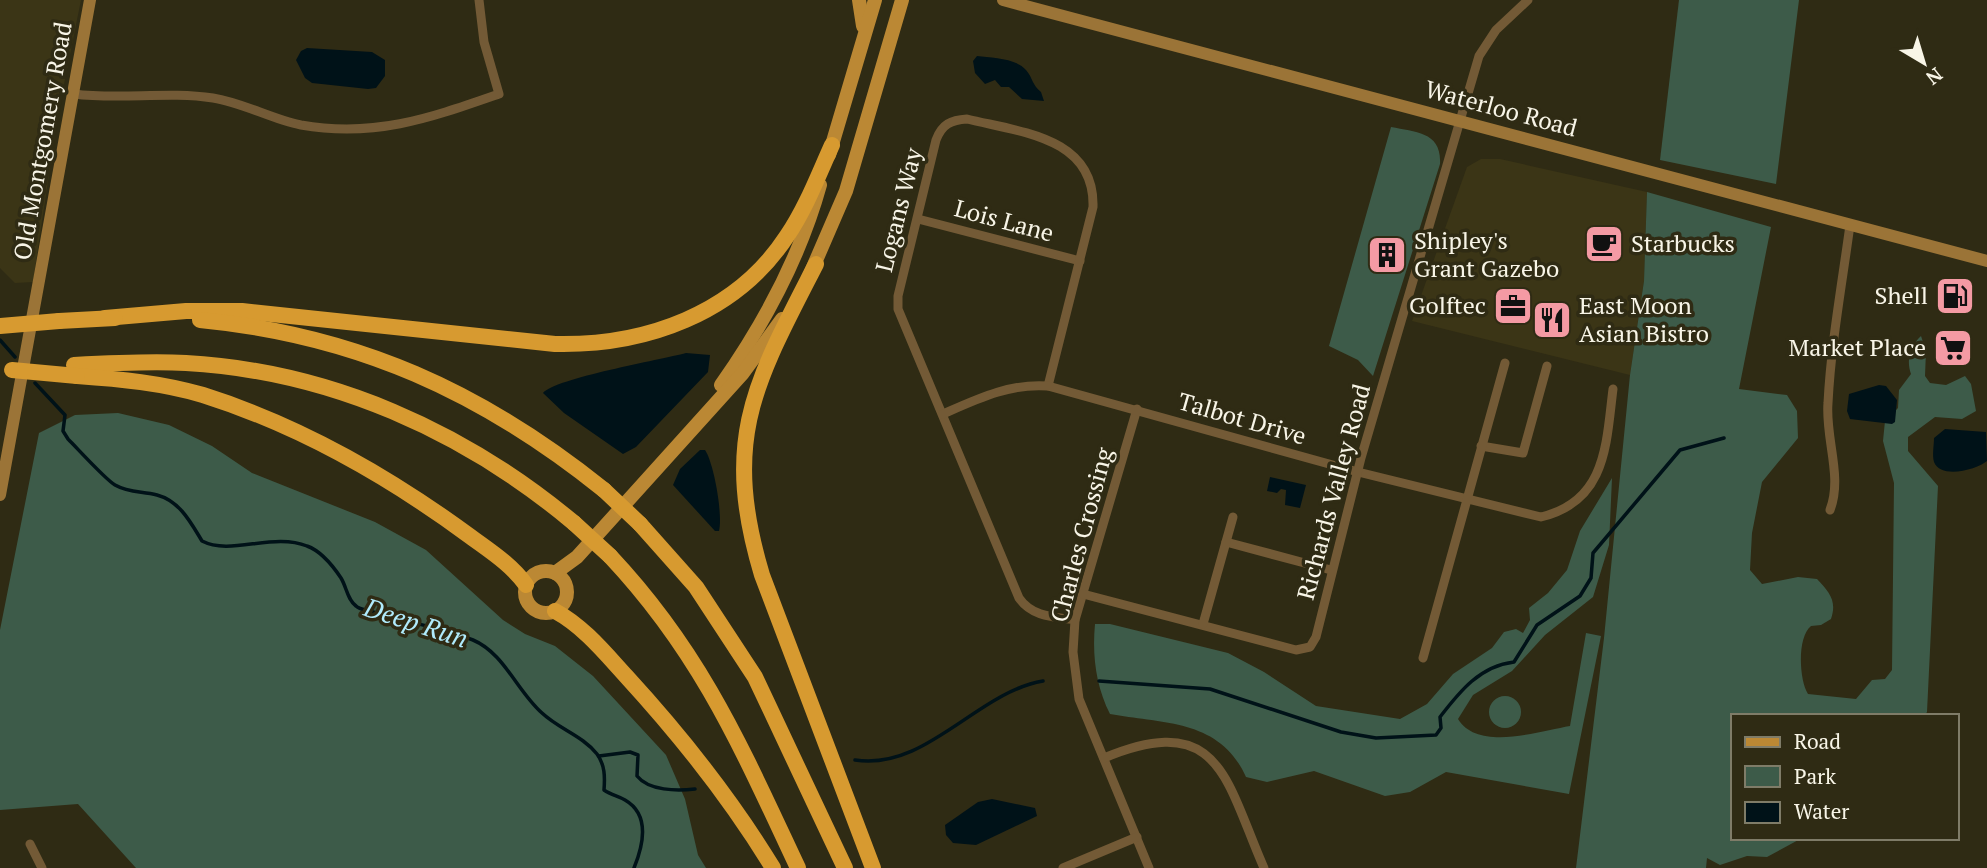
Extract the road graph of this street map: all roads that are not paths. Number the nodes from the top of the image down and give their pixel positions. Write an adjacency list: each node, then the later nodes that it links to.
1 (90, 0): 9 (main road, Old Montgomery Road)
2 (480, 0): 9 (street)
3 (859, 0): 8 (main road)
4 (874, 0): 8 (main road)
5 (902, 0): 16 (main road)
6 (1003, 0): 10 (main road, Waterloo Road)
7 (1528, 0): 10 (street, Richards Valley Road)
8 (863, 38): 11 (main road)
9 (74, 94): 30 (main road, Old Montgomery Road)
10 (1462, 121): 13 (main road, Waterloo Road); 29 (street, Richards Valley Road)
11 (832, 145): 17 (highway); 27 (main road)
12 (918, 219): 14 (street, Lois Lane); 14 (street, Logans Way); 26 (street, Logans Way)
13 (1850, 225): 15 (main road, Waterloo Road); 32 (street)
14 (1080, 261): 23 (street, Logans Way)
15 (1987, 261)
16 (816, 264): 27 (main road); 52 (highway)
17 (105, 318): 18 (highway, bridge); 51 (highway, bridge)
18 (0, 326)
19 (1505, 363): 28 (street)
20 (1547, 366): 28 (street)
21 (6, 370): 22 (highway, bridge)
22 (75, 370): 38 (highway); 50 (highway, bridge)
23 (1048, 386): 25 (street, Talbot Drive); 26 (street, Talbot Drive)
24 (1614, 389): 31 (street, Talbot Drive)
25 (1137, 409): 29 (street, Talbot Drive); 40 (street, Charles Crossing)
26 (943, 414): 42 (street, Logans Way)
27 (695, 424): 35 (main road)
28 (1481, 446): 31 (street)
29 (1358, 472): 31 (street, Talbot Drive); 36 (street, Richards Valley Road)
30 (0, 495)
31 (1465, 499): 44 (street)
32 (1830, 510)
33 (1233, 517): 34 (street)
34 (1226, 542): 36 (street); 43 (street)
35 (577, 557): 37 (main road); 39 (main road)
36 (1331, 570): 43 (street, Richards Valley Road)
37 (555, 572): 38 (main road); 39 (main road)
38 (526, 585): 41 (main road)
39 (566, 585): 41 (main road)
40 (1083, 594): 42 (street, Charles Crossing); 43 (street, Richards Valley Road)
41 (555, 611): 49 (highway)
42 (1075, 620): 45 (street, Charles Crossing)
43 (1203, 624)
44 (1423, 658)
45 (1104, 758): 46 (street, Charles Crossing); 55 (street)
46 (1137, 837): 53 (street); 54 (street, Charles Crossing)
47 (30, 844): 48 (street)
48 (42, 868)
49 (773, 868)
50 (798, 868)
51 (845, 868)
52 (873, 868)
53 (1063, 868)
54 (1149, 868)
55 (1265, 868)

